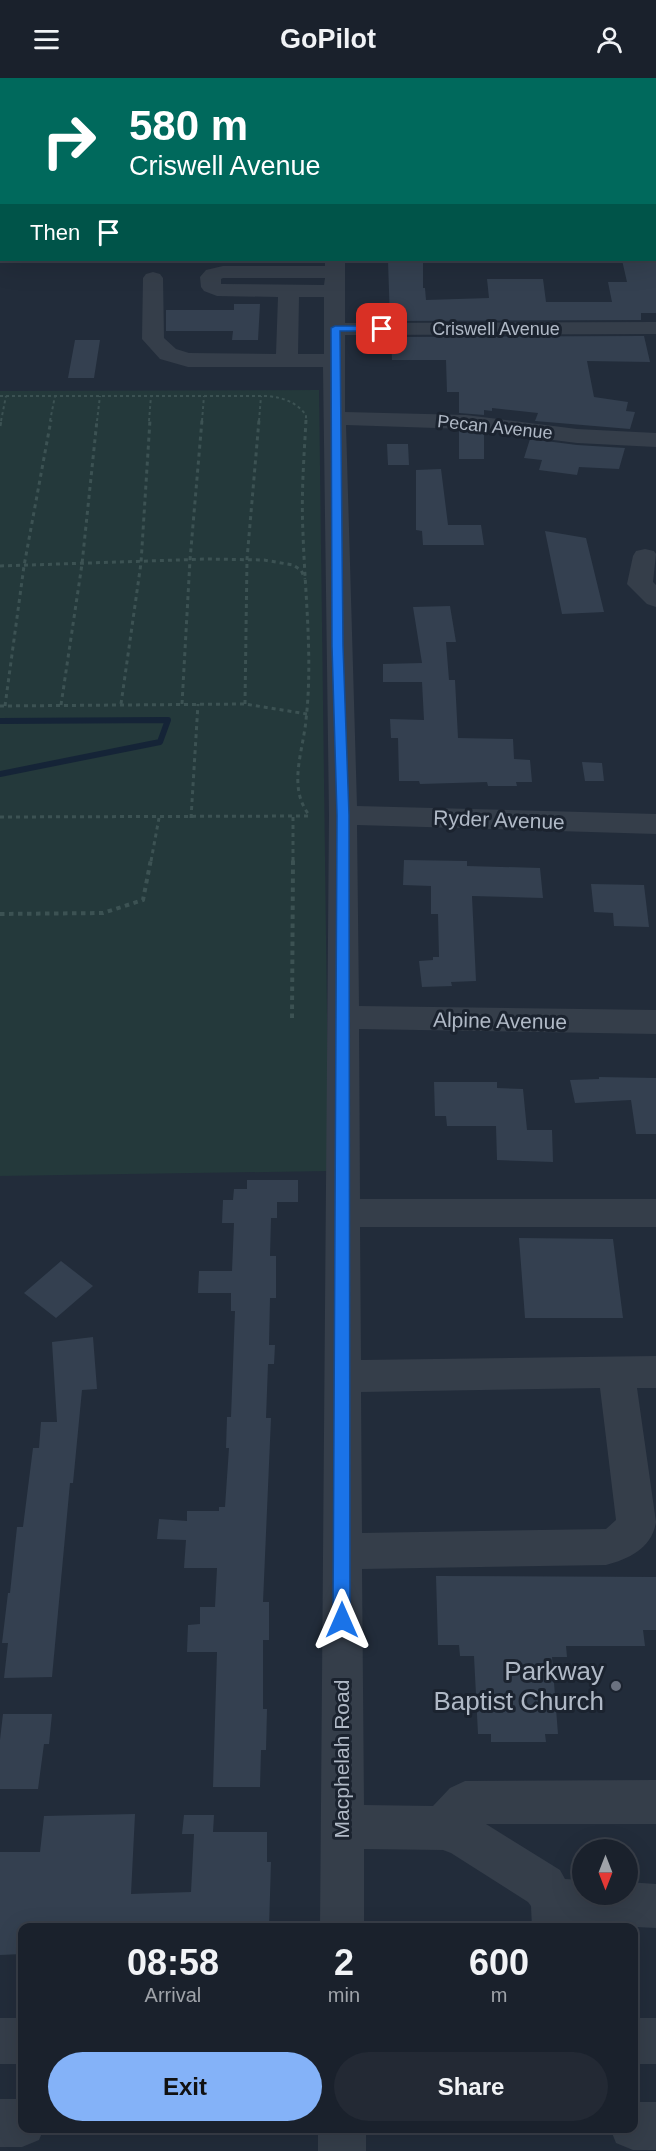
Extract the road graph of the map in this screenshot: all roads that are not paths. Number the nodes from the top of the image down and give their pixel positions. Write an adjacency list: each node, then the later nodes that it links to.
1 (335, 274): 3 (street); 3 (street); 4 (street, Macphelah Road)
2 (153, 278): 7 (street)
3 (289, 291): 7 (street)
4 (335, 328): 5 (street, Criswell Avenue); 6 (street, Macphelah Road)
5 (656, 328)
6 (335, 361): 7 (street); 8 (street, Macphelah Road)
7 (287, 362)
8 (334, 418): 9 (street, Pecan Avenue); 12 (street, Macphelah Road)
9 (656, 440)
10 (645, 556): 11 (street)
11 (656, 599)
12 (343, 815): 13 (street, Ryder Avenue); 14 (street, Macphelah Road)
13 (656, 824)
14 (344, 1017): 15 (street, Alpine Avenue); 16 (street, Macphelah Road)
15 (656, 1022)
16 (342, 1213): 17 (street); 20 (street, Macphelah Road)
17 (656, 1213)
18 (616, 1372): 19 (street); 20 (street); 21 (street)
19 (656, 1372)
20 (341, 1376): 21 (street, Macphelah Road)
21 (341, 1551): 23 (street, Macphelah Road)
22 (656, 1802): 24 (street)
23 (342, 1827): 24 (street); 27 (street, Macphelah Road)
24 (443, 1828): 26 (street)
25 (656, 1906): 26 (street)
26 (554, 1914)
27 (342, 1923)
28 (0, 2041): 29 (street)
29 (18, 2041)
30 (638, 2041): 31 (street)
31 (656, 2041)
32 (0, 2123): 33 (street)
33 (18, 2123)
34 (638, 2126): 35 (street)
35 (656, 2126)
36 (342, 2133): 37 (street)
37 (342, 2151)

